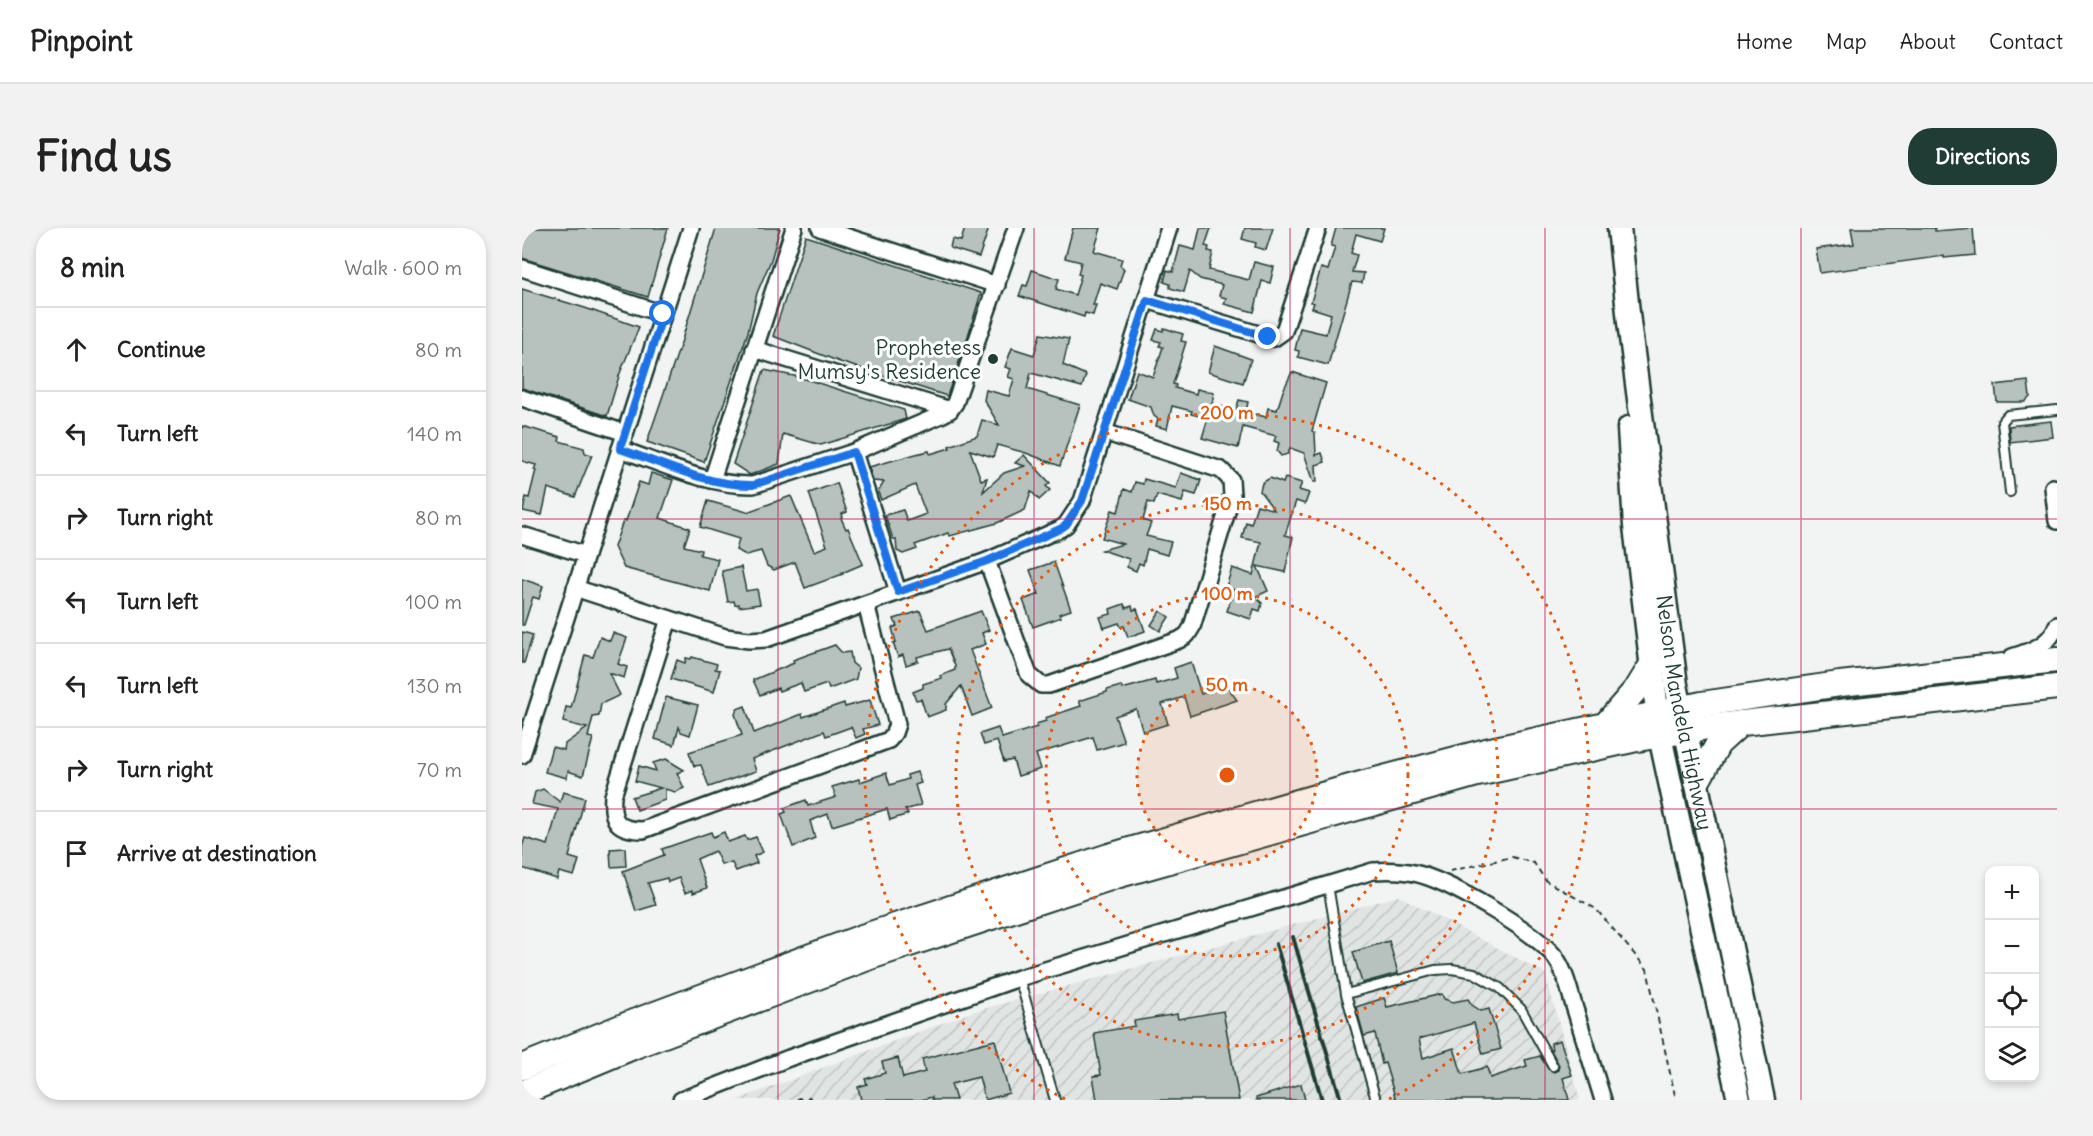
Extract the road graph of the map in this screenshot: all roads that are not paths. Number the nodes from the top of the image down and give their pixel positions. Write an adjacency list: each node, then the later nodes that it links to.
1 (691, 228): 12 (street)
2 (794, 228): 14 (street)
3 (820, 228): 10 (street)
4 (1016, 228): 10 (street)
5 (1169, 228): 11 (street)
6 (1318, 228): 11 (street)
7 (1611, 228): 13 (main road)
8 (1619, 228): 13 (main road)
9 (522, 268): 12 (street)
10 (997, 285): 16 (street)
11 (1147, 300): 18 (street)
12 (663, 314): 19 (street)
13 (1625, 322): 35 (main road, Nelson Mandela Highway); 38 (main road, Nelson Mandela Highway)
14 (754, 348): 16 (street); 22 (street)
15 (522, 398): 19 (street)
16 (950, 410): 21 (street)
17 (2057, 410): 24 (lane)
18 (1104, 432): 28 (street); 28 (street)
19 (625, 433): 20 (street)
20 (620, 449): 22 (street); 27 (street)
21 (854, 452): 22 (street); 30 (street)
22 (712, 480)
23 (2053, 487): 25 (street)
24 (2010, 492)
25 (2057, 521)
26 (522, 535): 27 (street)
27 (586, 555): 29 (street)
28 (987, 561): 30 (street)
29 (575, 588): 32 (street); 42 (street)
30 (898, 592): 31 (street)
31 (866, 604): 32 (street); 32 (street)
32 (669, 619)
33 (2057, 625): 36 (street)
34 (2057, 660): 36 (highway)
35 (1651, 666): 40 (highway); 41 (main road, Nelson Mandela Highway)
36 (1963, 670): 38 (highway)
37 (2057, 687): 39 (highway)
38 (1683, 720): 39 (highway); 41 (highway); 43 (main road, Nelson Mandela Highway)
39 (1741, 723): 43 (highway)
40 (1606, 724): 41 (highway); 48 (highway)
41 (1658, 724): 49 (highway); 54 (main road, Nelson Mandela Highway)
42 (522, 755)
43 (1697, 782): 55 (main road, Nelson Mandela Highway)
44 (1328, 885): 45 (street); 46 (lane); 53 (street)
45 (1019, 978): 50 (street); 51 (lane)
46 (1346, 994): 47 (lane); 52 (lane)
47 (1553, 1066)
48 (522, 1067)
49 (522, 1093)
50 (681, 1100)
51 (1055, 1100)
52 (1377, 1100)
53 (1603, 1100)
54 (1739, 1100)
55 (1764, 1100)

